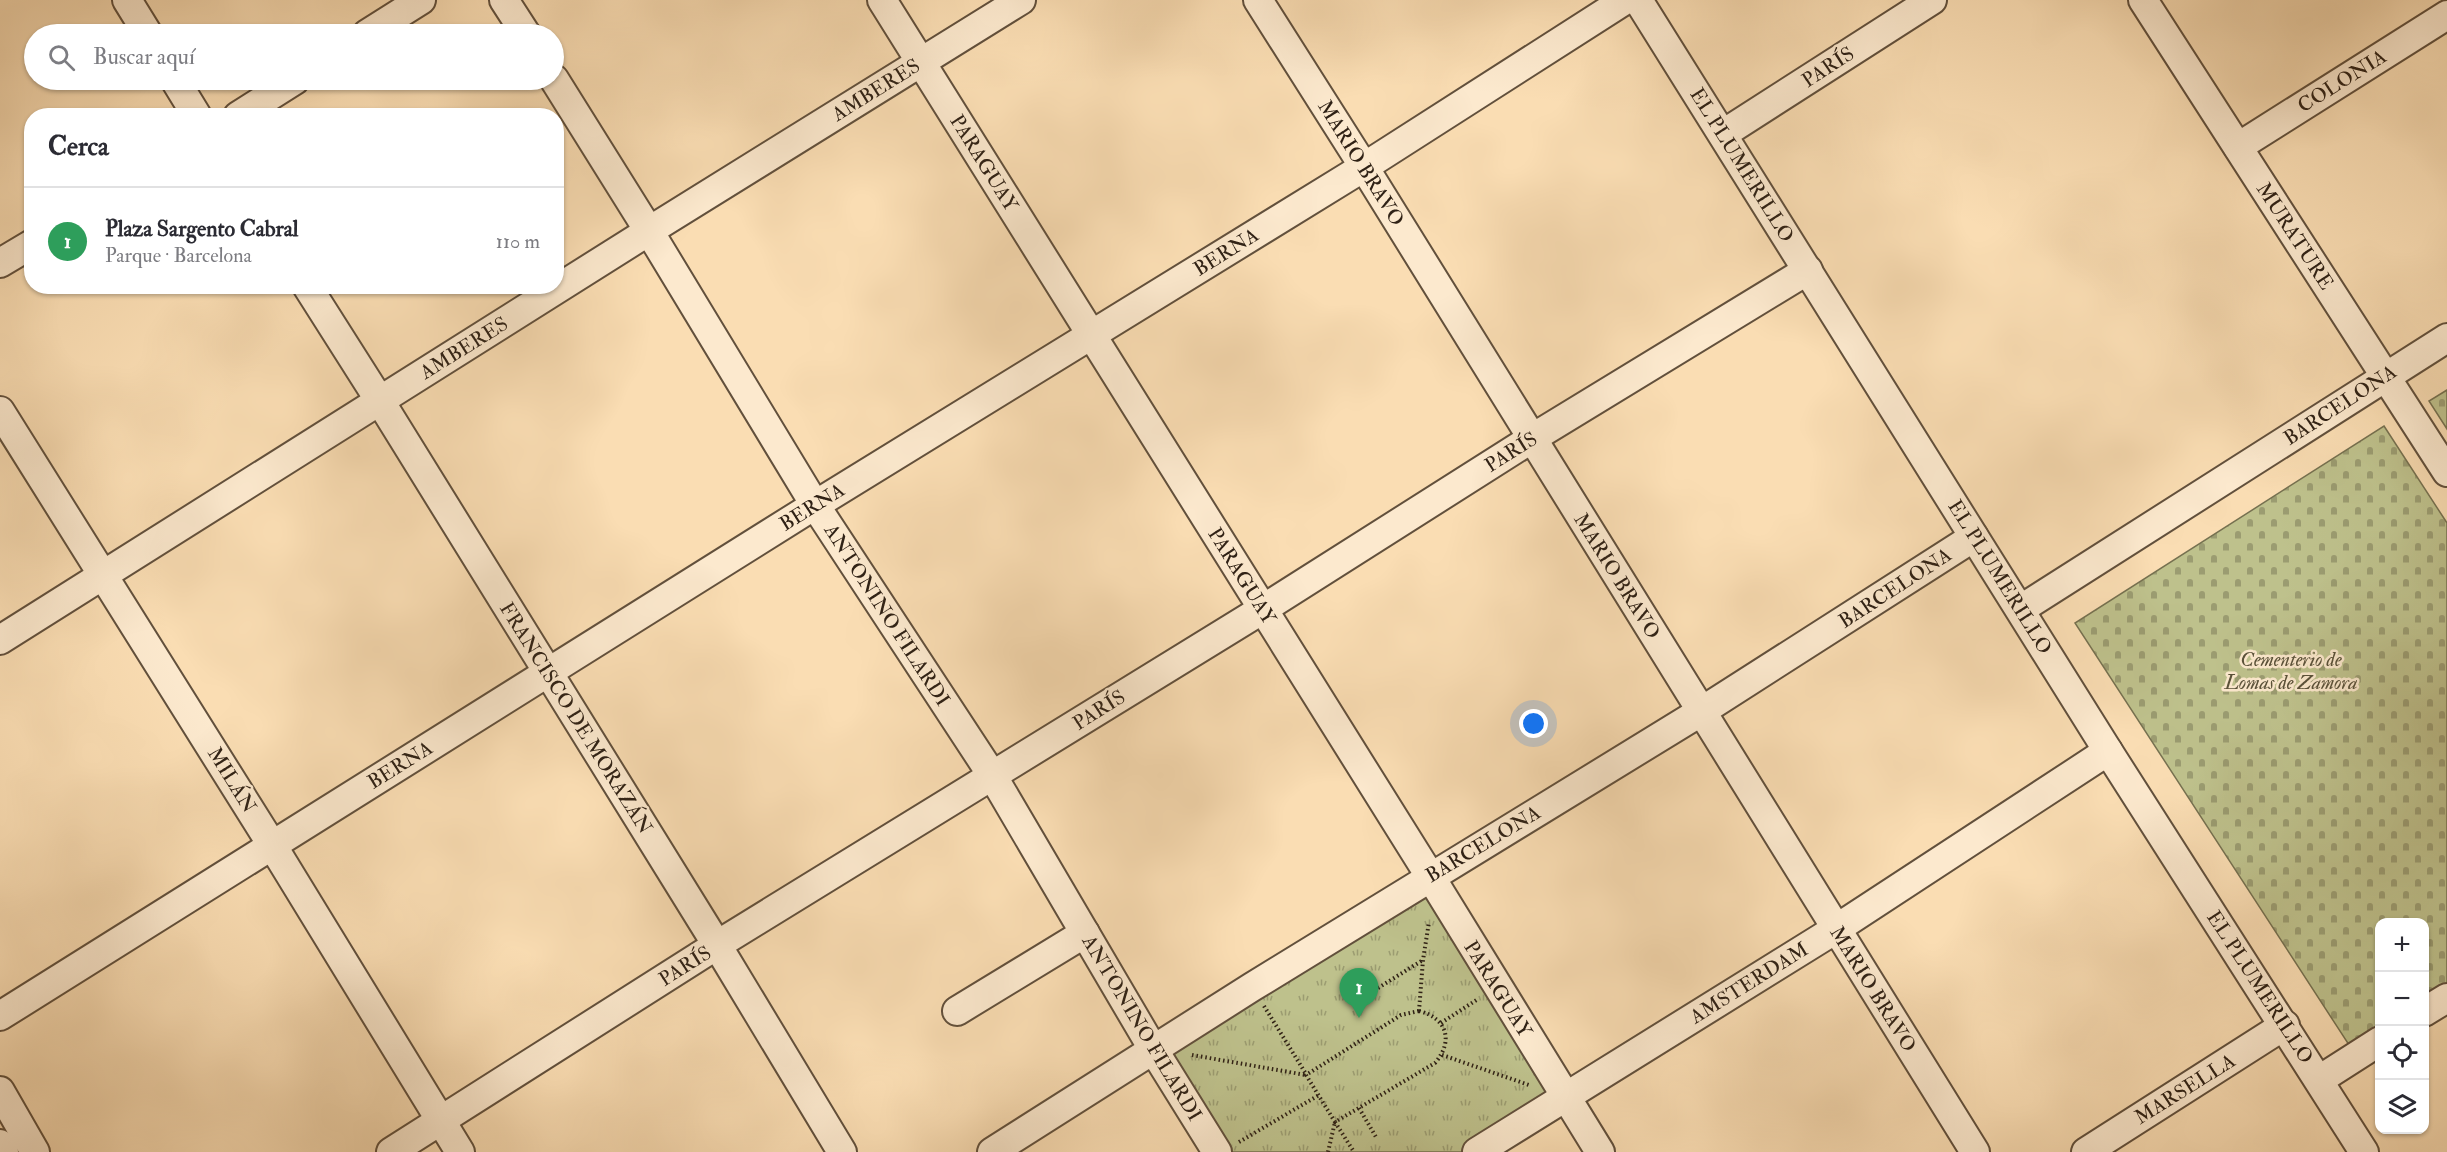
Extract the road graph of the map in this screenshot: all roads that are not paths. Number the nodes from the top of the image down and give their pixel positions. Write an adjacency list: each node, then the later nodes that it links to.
1 (127, 0): 12 (street)
2 (421, 0): 13 (street)
3 (504, 0): 14 (street)
4 (882, 0): 15 (street, PARAGUAY)
5 (1021, 0): 15 (street, AMBERES)
6 (1258, 0): 23 (street, MARIO BRAVO)
7 (1625, 0): 23 (street, BERNA)
8 (1638, 0): 21 (street, EL PLUMERILLO)
9 (1932, 0): 21 (street, PARÍS)
10 (2143, 0): 22 (street, MURATURE)
11 (2447, 15): 22 (street, COLONIA)
12 (142, 24)
13 (383, 24)
14 (520, 24)
15 (921, 62): 24 (street, AMBERES); 31 (street, PARAGUAY)
16 (181, 90): 19 (street)
17 (279, 90): 20 (street)
18 (561, 90): 24 (street, ANTONINO FILARDI)
19 (192, 108)
20 (251, 108)
21 (1723, 134): 27 (street, EL PLUMERILLO)
22 (2238, 147): 33 (street, MURATURE)
23 (1364, 167): 31 (street, BERNA); 36 (street, MARIO BRAVO)
24 (649, 231): 28 (street, AMBERES); 38 (street, ANTONINO FILARDI)
25 (24, 249): 26 (street)
26 (0, 263)
27 (1808, 270): 36 (street, PARÍS); 39 (street, EL PLUMERILLO)
28 (564, 285)
29 (312, 294): 34 (street, FRANCISCO DE MORAZÁN)
30 (549, 294): 34 (street, AMBERES)
31 (1092, 335): 38 (street, BERNA); 41 (street, PARAGUAY)
32 (2447, 338): 33 (street, BARCELONA)
33 (2385, 377): 37 (street, MURATURE); 42 (street, BARCELONA)
34 (380, 401): 40 (street, AMBERES); 44 (street, FRANCISCO DE MORAZÁN)
35 (0, 411): 40 (street, MILÁN)
36 (1531, 439): 41 (street, PARÍS); 45 (street, MARIO BRAVO)
37 (2447, 472)
38 (815, 505): 44 (street, BERNA); 47 (street, ANTONINO FILARDI)
39 (1974, 537): 42 (street, EL PLUMERILLO); 45 (street, BARCELONA)
40 (104, 575): 43 (street, AMBERES); 48 (street, MILÁN)
41 (1263, 609): 47 (street, PARÍS); 49 (street, PARAGUAY)
42 (2021, 609): 46 (street, EL PLUMERILLO)
43 (0, 640)
44 (547, 672): 48 (street, BERNA); 52 (street, FRANCISCO DE MORAZÁN)
45 (1702, 711): 49 (street, BARCELONA); 50 (street, MARIO BRAVO)
46 (2108, 751): 50 (street, AMSTERDAM); 57 (street, EL PLUMERILLO)
47 (992, 775): 51 (street, ANTONINO FILARDI); 52 (street, PARÍS)
48 (272, 845): 56 (street, BERNA); 63 (street, MILÁN)
49 (1433, 881): 59 (street, BARCELONA); 62 (street, PARAGUAY)
50 (1836, 929): 62 (street, AMSTERDAM); 74 (street, MARIO BRAVO)
51 (1085, 933): 55 (street); 59 (street, ANTONINO FILARDI)
52 (717, 945): 63 (street, PARÍS); 70 (street, FRANCISCO DE MORAZÁN)
53 (2447, 998): 54 (street)
54 (2429, 1009)
55 (957, 1011)
56 (0, 1016)
57 (2285, 1025): 60 (street, EL PLUMERILLO); 75 (street, MARSELLA)
58 (2375, 1044): 60 (street)
59 (1153, 1049): 65 (street, ANTONINO FILARDI); 71 (street, BARCELONA)
60 (2319, 1080): 76 (street, EL PLUMERILLO)
61 (0, 1091): 64 (street)
62 (1565, 1097): 72 (street, AMSTERDAM); 73 (street, PARAGUAY)
63 (440, 1121): 68 (street, PARÍS); 69 (street, MILÁN)
64 (6, 1135): 66 (street); 67 (street)
65 (1224, 1149)
66 (4, 1152)
67 (35, 1152)
68 (391, 1152)
69 (460, 1152)
70 (842, 1152)
71 (992, 1152)
72 (1478, 1152)
73 (1600, 1152)
74 (1975, 1152)
75 (2086, 1152)
76 (2364, 1152)

